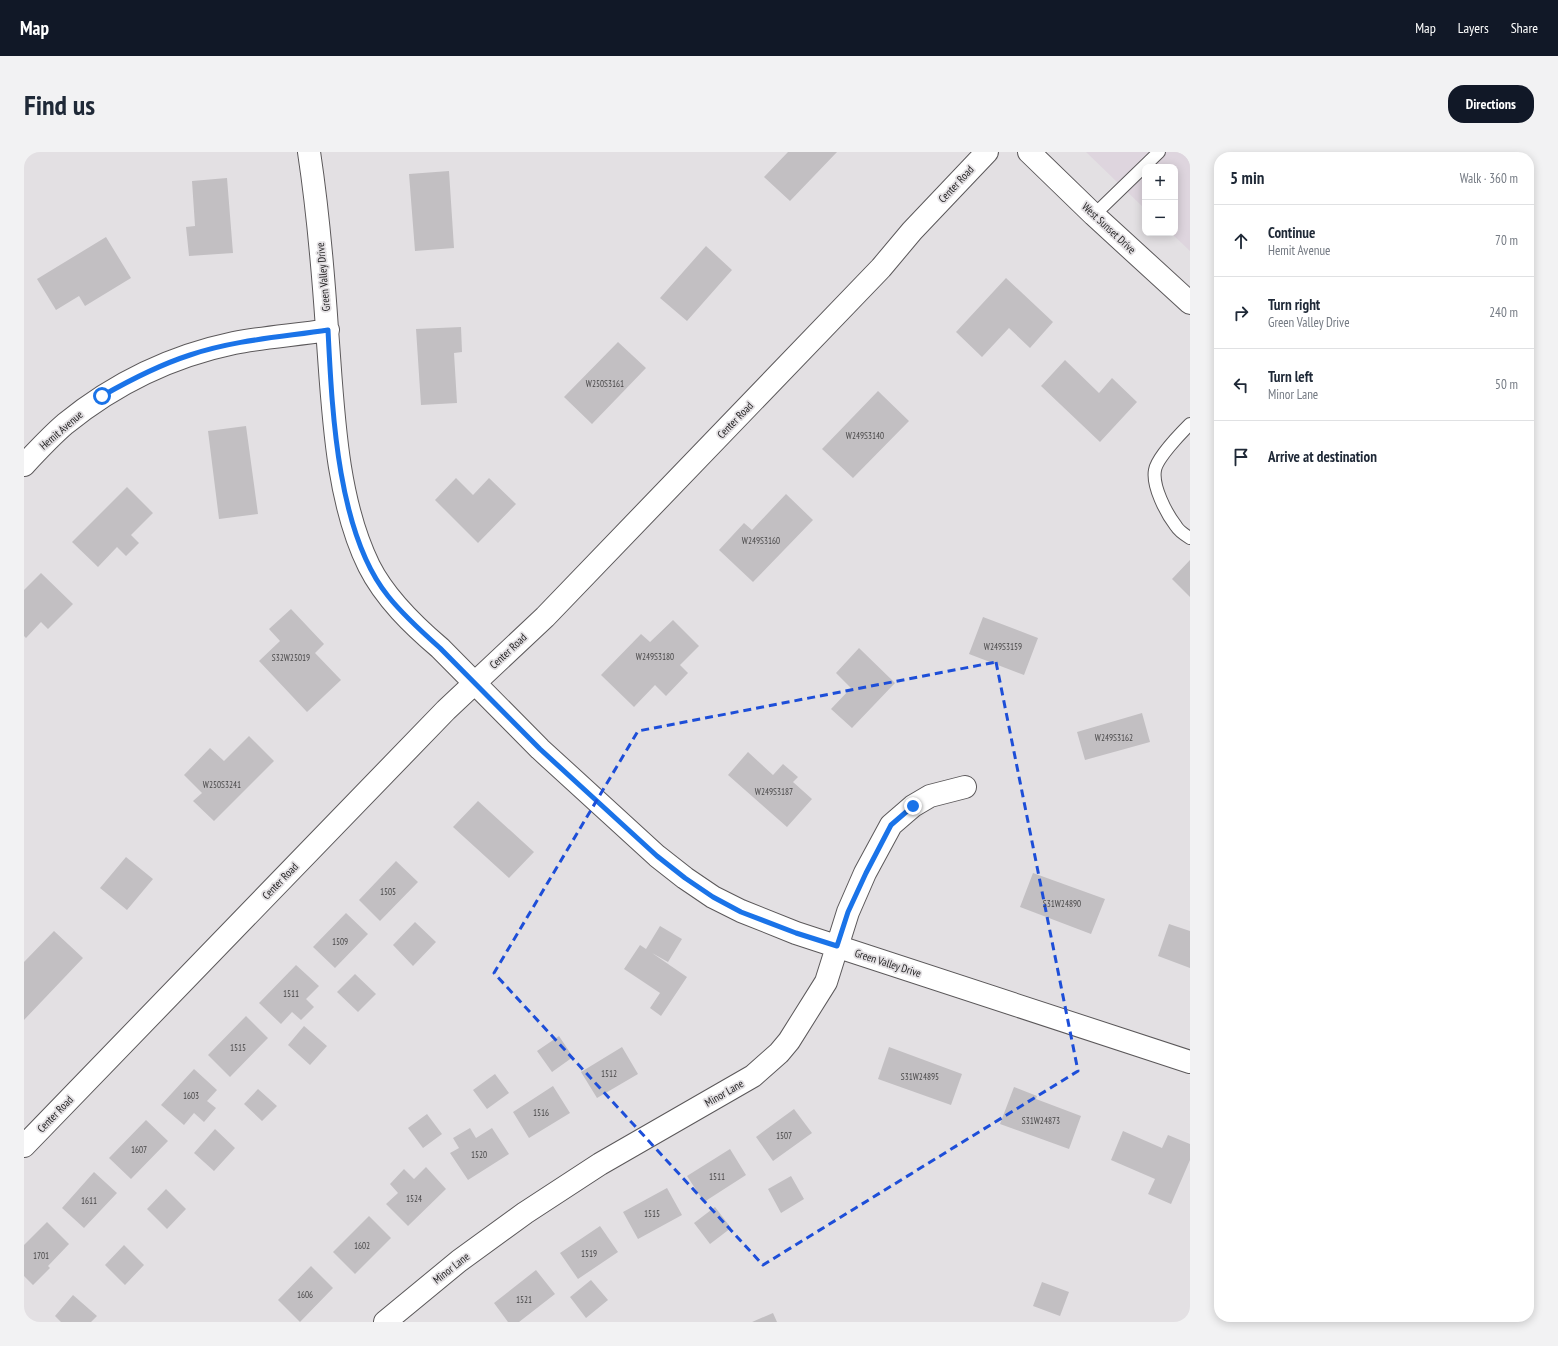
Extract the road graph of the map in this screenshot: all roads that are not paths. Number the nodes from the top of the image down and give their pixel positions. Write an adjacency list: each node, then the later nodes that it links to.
1 (309, 152): 7 (street, Green Valley Drive)
2 (987, 152): 11 (street, Center Road)
3 (1159, 152): 5 (lane)
4 (1038, 155): 5 (street, West Sunset Drive)
5 (1094, 216): 6 (street, West Sunset Drive)
6 (1190, 303)
7 (328, 330): 9 (street, Hemit Avenue); 11 (street, Green Valley Drive)
8 (1190, 424): 10 (lane)
9 (24, 465)
10 (1190, 538)
11 (475, 683): 13 (street, Green Valley Drive); 15 (street, Center Road)
12 (965, 787): 13 (street, Minor Lane)
13 (837, 946): 14 (street, Green Valley Drive); 16 (street, Minor Lane)
14 (1190, 1062)
15 (24, 1146)
16 (385, 1322)

